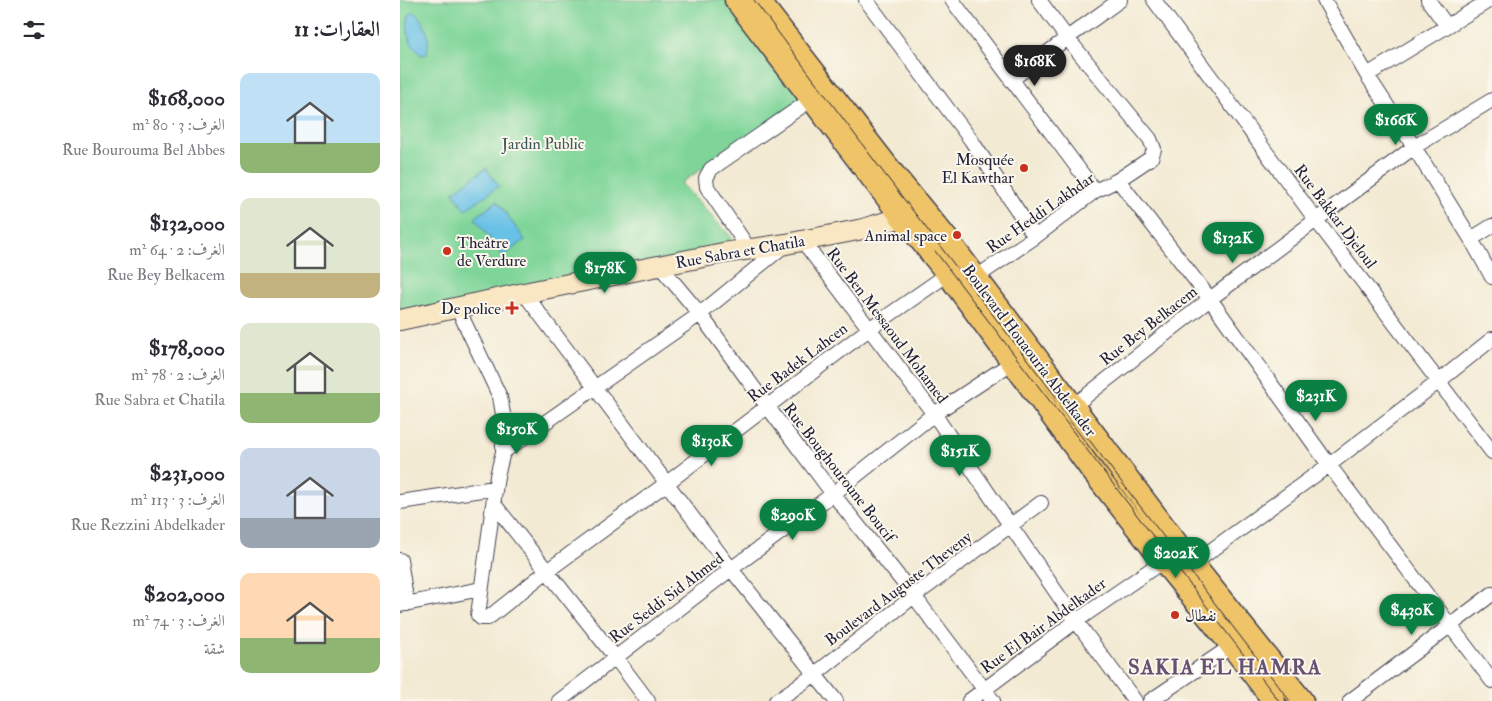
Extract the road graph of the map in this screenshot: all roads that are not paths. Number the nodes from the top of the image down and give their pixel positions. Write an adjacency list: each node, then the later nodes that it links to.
1 (736, 0): 15 (main road, Boulevard Houaouria Abdelkader)
2 (758, 0): 20 (main road, Boulevard Houaouria Abdelkader)
3 (866, 0): 23 (street)
4 (952, 0): 14 (street)
5 (1039, 0): 12 (street)
6 (1120, 0): 12 (street)
7 (1154, 0): 21 (street, Rue Bakkar Djeloul)
8 (1324, 0): 13 (street)
9 (1428, 0): 11 (street)
10 (1490, 0): 11 (street)
11 (1447, 26): 13 (street)
12 (1067, 38): 14 (street); 18 (street, Rue Heddi Lakhdar)
13 (1367, 75): 17 (street)
14 (1012, 80): 19 (street)
15 (812, 99): 20 (main road, Boulevard Houaouria Abdelkader); 26 (street)
16 (1492, 100): 17 (street, Rue Bey Belkacem)
17 (1414, 147): 21 (street, Rue Bey Belkacem); 24 (street)
18 (1118, 180): 19 (street, Rue Heddi Lakhdar); 32 (street)
19 (1095, 191): 23 (street, Rue Heddi Lakhdar)
20 (910, 211): 25 (street, Rue Sabra et Chatila); 28 (main road, Boulevard Houaouria Abdelkader); 30 (main road, Boulevard Houaouria Abdelkader)
21 (1316, 220): 32 (street, Rue Bey Belkacem); 39 (street, Rue Bakkar Djeloul)
22 (1492, 226): 24 (street)
23 (1035, 237): 30 (street, Rue Heddi Lakhdar)
24 (1471, 239): 29 (street)
25 (794, 242): 26 (street, Rue Sabra et Chatila); 34 (street); 36 (street, Rue Ben Messaoud Mohamed)
26 (749, 249): 27 (street, Rue Sabra et Chatila)
27 (659, 266): 31 (street, Rue Sabra et Chatila); 34 (street, Rue Boughouroune Boucif)
28 (948, 274): 36 (street, Rue Badek Lahcen); 38 (main road, Boulevard Houaouria Abdelkader)
29 (1492, 277)
30 (975, 278): 42 (main road, Boulevard Houaouria Abdelkader)
31 (524, 293): 33 (street, Rue Sabra et Chatila); 40 (street)
32 (1210, 299): 42 (street, Rue Bey Belkacem); 46 (street)
33 (457, 307): 35 (street, Rue Sabra et Chatila); 44 (street)
34 (700, 314): 40 (street); 41 (street, Rue Boughouroune Boucif)
35 (400, 320)
36 (869, 329): 41 (street, Rue Badek Lahcen); 43 (street, Rue Ben Messaoud Mohamed)
37 (1492, 339): 39 (street, Rue El Bair Abdelkader)
38 (1013, 362): 43 (street, Rue Seddi Sid Ahmed); 55 (main road, Boulevard Houaouria Abdelkader)
39 (1438, 382): 45 (street, Rue Bakkar Djeloul); 46 (street, Rue El Bair Abdelkader)
40 (596, 388): 44 (street); 47 (street)
41 (767, 406): 47 (street, Rue Badek Lahcen); 49 (street, Rue Boughouroune Boucif)
42 (1072, 407): 55 (main road, Boulevard Houaouria Abdelkader)
43 (934, 414): 49 (street, Rue Seddi Sid Ahmed); 53 (street, Rue Ben Messaoud Mohamed)
44 (503, 452): 48 (street)
45 (1492, 452)
46 (1329, 465): 55 (street, Rue El Bair Abdelkader); 63 (street)
47 (667, 483): 56 (street); 57 (street, Rue Badek Lahcen)
48 (495, 488): 50 (street); 52 (street)
49 (833, 494): 56 (street, Rue Seddi Sid Ahmed); 60 (street, Rue Boughouroune Boucif)
50 (400, 502)
51 (1041, 503): 53 (street, Boulevard Auguste Theveny)
52 (494, 504): 57 (street); 58 (street)
53 (1010, 526): 60 (street, Boulevard Auguste Theveny); 62 (street, Rue Ben Messaoud Mohamed)
54 (400, 560): 61 (street)
55 (1178, 562): 62 (street, Rue El Bair Abdelkader); 64 (main road, Boulevard Houaouria Abdelkader); 78 (main road, Boulevard Houaouria Abdelkader)
56 (731, 569): 65 (street, Rue Seddi Sid Ahmed); 66 (street)
57 (547, 571): 58 (street, Rue Badek Lahcen); 65 (street)
58 (481, 589): 61 (street)
59 (1492, 594): 63 (street)
60 (914, 596): 66 (street, Boulevard Auguste Theveny); 68 (street, Rue Boughouroune Boucif)
61 (404, 605)
62 (1076, 621): 68 (street, Rue El Bair Abdelkader); 75 (street, Rue Ben Messaoud Mohamed)
63 (1451, 626): 67 (street); 79 (street)
64 (1232, 646): 76 (street); 77 (main road, Boulevard Houaouria Abdelkader)
65 (615, 657): 69 (street, Rue Seddi Sid Ahmed); 70 (street)
66 (814, 675): 71 (street, Boulevard Auguste Theveny); 72 (street)
67 (1492, 682)
68 (984, 689): 73 (street, Rue El Bair Abdelkader); 74 (street, Rue Boughouroune Boucif)
69 (559, 701)
70 (648, 701)
71 (776, 701)
72 (836, 701)
73 (969, 701)
74 (993, 701)
75 (1135, 701)
76 (1150, 701)
77 (1274, 701)
78 (1302, 701)
79 (1350, 701)

